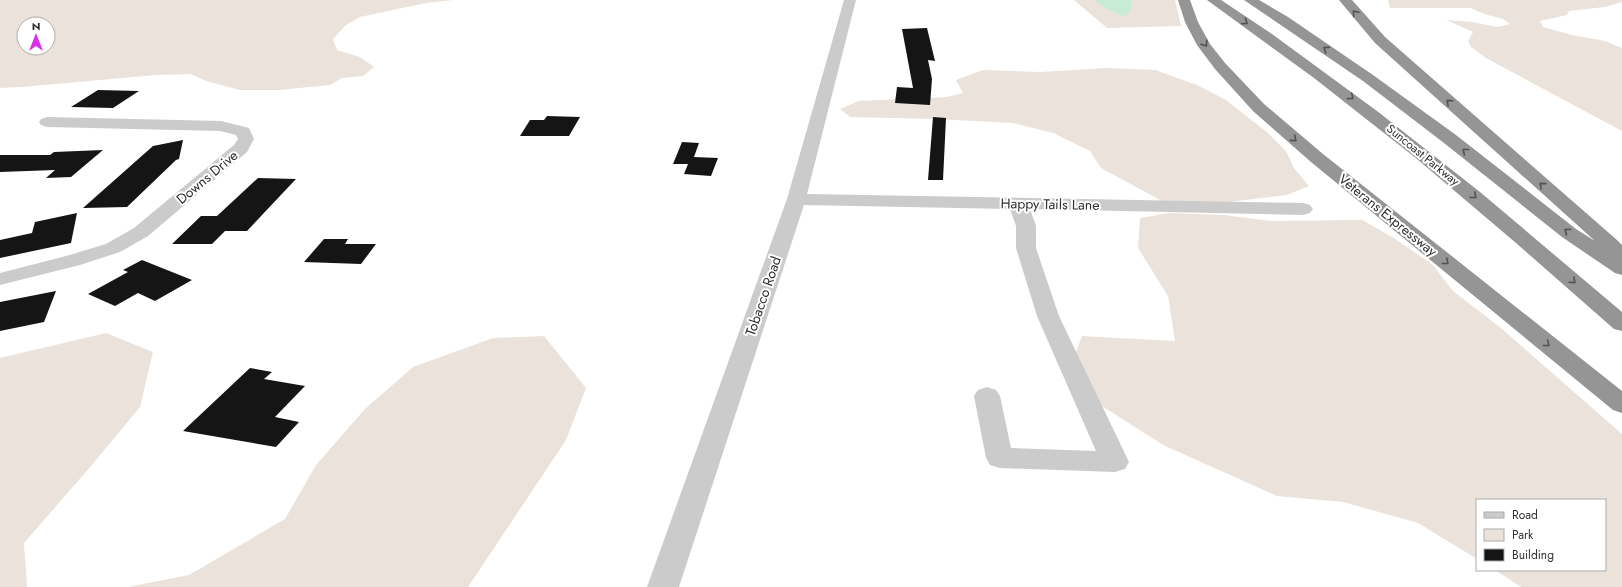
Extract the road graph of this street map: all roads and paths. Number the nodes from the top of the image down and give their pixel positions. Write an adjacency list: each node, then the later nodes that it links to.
1 (850, 0): 7 (street, Tobacco Road)
2 (1213, 0): 13 (highway, Suncoast Parkway, one-way to 13)
3 (1250, 0): 11 (highway, Suncoast Parkway, one-way to 3)
4 (1345, 0): 10 (highway, one-way to 4)
5 (1185, 5): 15 (highway, Veterans Expressway, one-way to 15)
6 (47, 122): 12 (street, Downs Drive)
7 (796, 199): 8 (street, Happy Tails Lane); 16 (street, Tobacco Road)
8 (1018, 203): 9 (street, Happy Tails Lane); 14 (street)
9 (1303, 209)
10 (1622, 258)
11 (1622, 269)
12 (0, 279)
13 (1622, 324)
14 (987, 396)
15 (1622, 404)
16 (663, 587)

